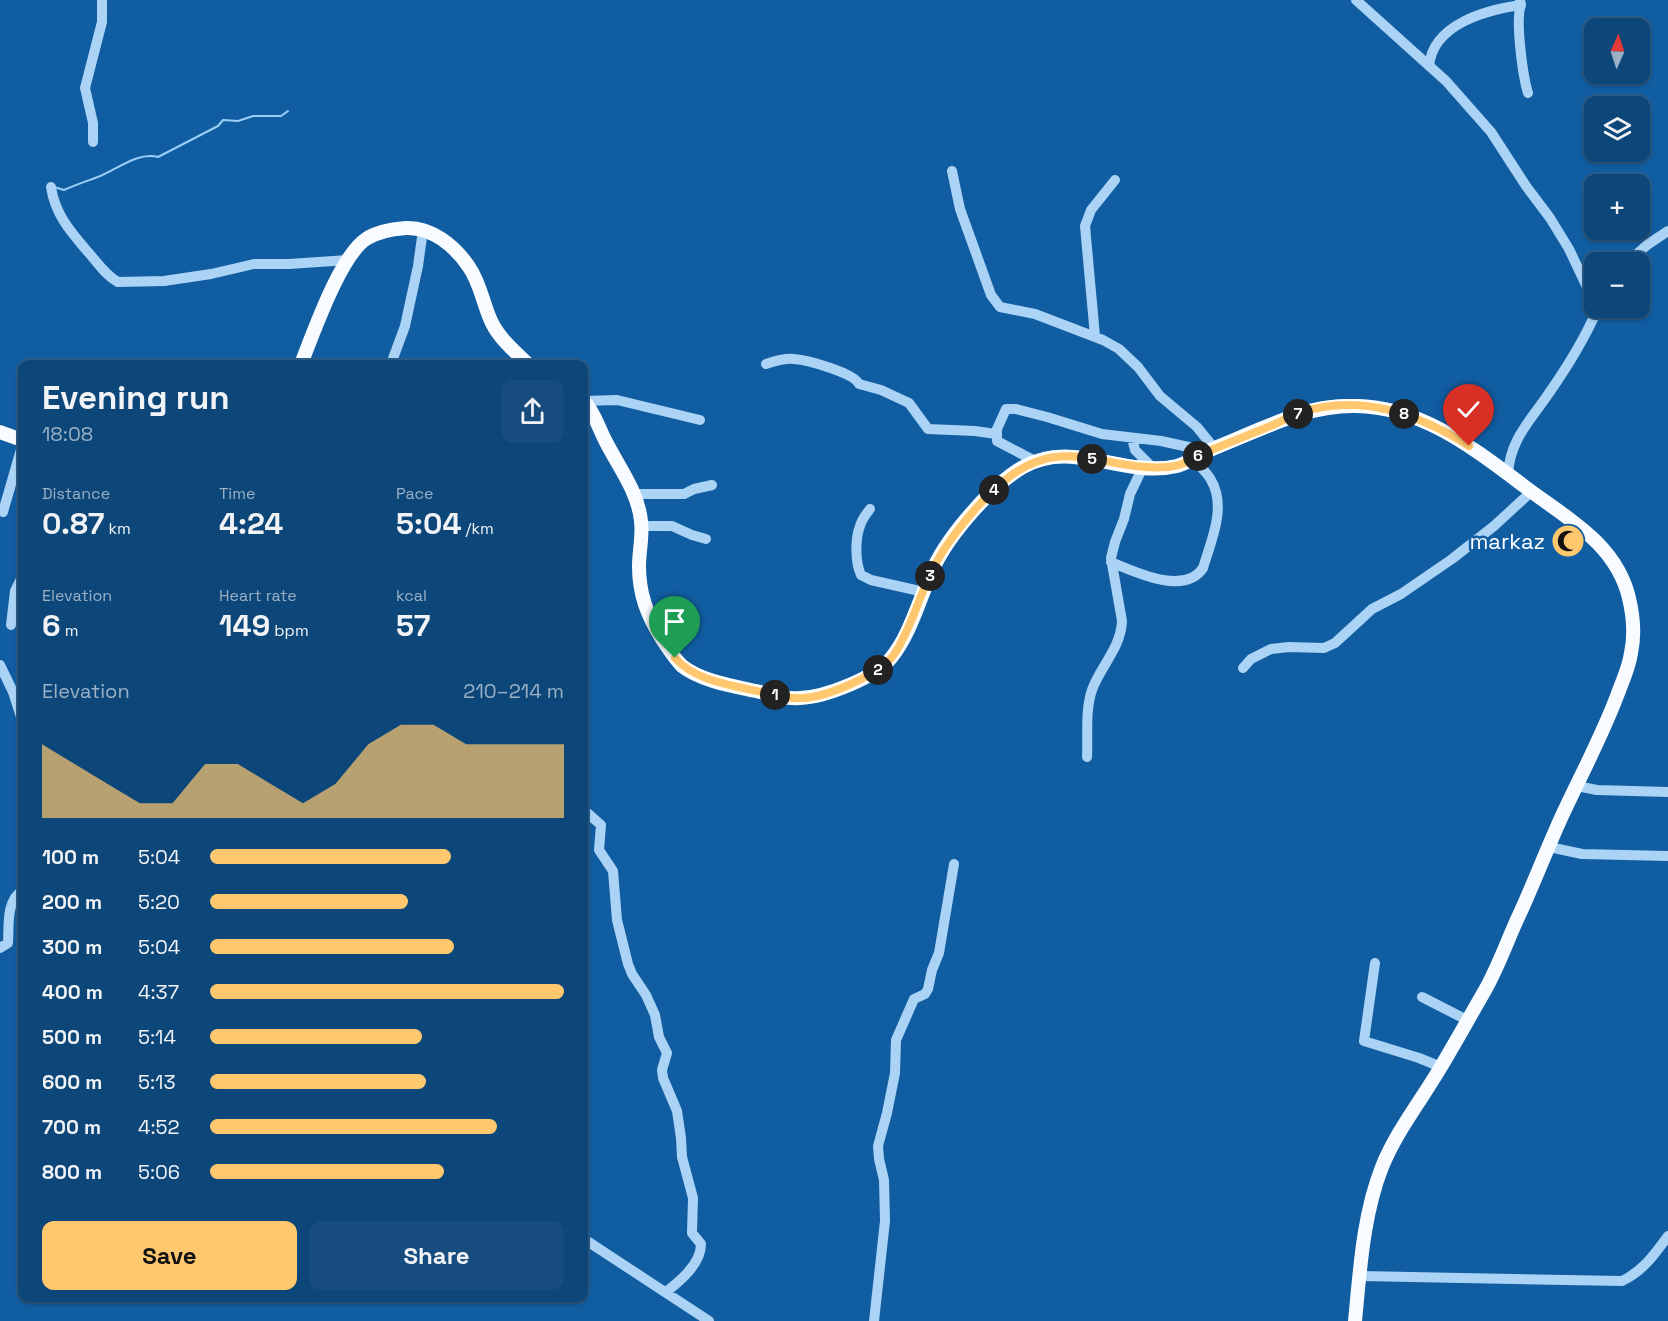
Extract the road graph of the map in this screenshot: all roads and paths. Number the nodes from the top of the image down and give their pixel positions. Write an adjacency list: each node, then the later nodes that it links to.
1 (102, 0): 6 (street)
2 (1356, 0): 4 (street)
3 (1520, 3): 4 (street); 5 (street)
4 (1430, 66): 14 (street)
5 (1528, 93)
6 (93, 142)
7 (952, 171): 16 (street)
8 (1114, 180): 16 (street)
9 (51, 186): 13 (street)
10 (423, 230): 13 (main road); 18 (street); 19 (main road)
11 (1668, 231): 12 (street)
12 (1639, 252)
13 (348, 260): 17 (main road)
14 (1584, 281)
15 (1593, 318): 33 (street)
16 (1095, 336): 28 (street)
17 (303, 360)
18 (392, 360)
19 (524, 360)
20 (766, 364): 25 (street)
21 (588, 401): 23 (street)
22 (588, 406): 36 (main road)
23 (700, 420)
24 (0, 432): 27 (main road)
25 (996, 434): 26 (street); 31 (street)
26 (1132, 438): 28 (street); 32 (street)
27 (18, 439)
28 (1211, 450): 29 (main road); 33 (main road)
29 (1193, 459): 32 (main road); 41 (street)
30 (18, 460): 38 (street)
31 (1035, 461): 32 (main road); 43 (main road)
32 (1147, 467): 41 (street)
33 (1508, 474): 35 (main road)
34 (712, 485): 36 (street)
35 (1531, 492): 46 (street); 49 (main road)
36 (634, 494): 39 (main road)
37 (870, 508): 43 (street)
38 (3, 512)
39 (642, 526): 40 (street); 43 (main road)
40 (706, 538)
41 (1111, 562): 48 (street)
42 (18, 585): 44 (street)
43 (924, 592)
44 (11, 624)
45 (0, 665): 47 (street)
46 (1243, 669)
47 (18, 708)
48 (1087, 757)
49 (1576, 786): 50 (street); 52 (main road)
50 (1668, 792)
51 (588, 814): 64 (street)
52 (1549, 847): 53 (street); 59 (main road)
53 (1668, 856)
54 (954, 864): 66 (street)
55 (18, 894): 56 (street)
56 (0, 948)
57 (1375, 963): 60 (street)
58 (1422, 997): 59 (street)
59 (1467, 1020): 60 (main road)
60 (1441, 1067): 63 (main road)
61 (1668, 1236): 63 (street)
62 (588, 1242): 64 (street)
63 (1360, 1276): 67 (main road)
64 (666, 1292): 65 (street)
65 (709, 1321)
66 (874, 1321)
67 (1355, 1321)

